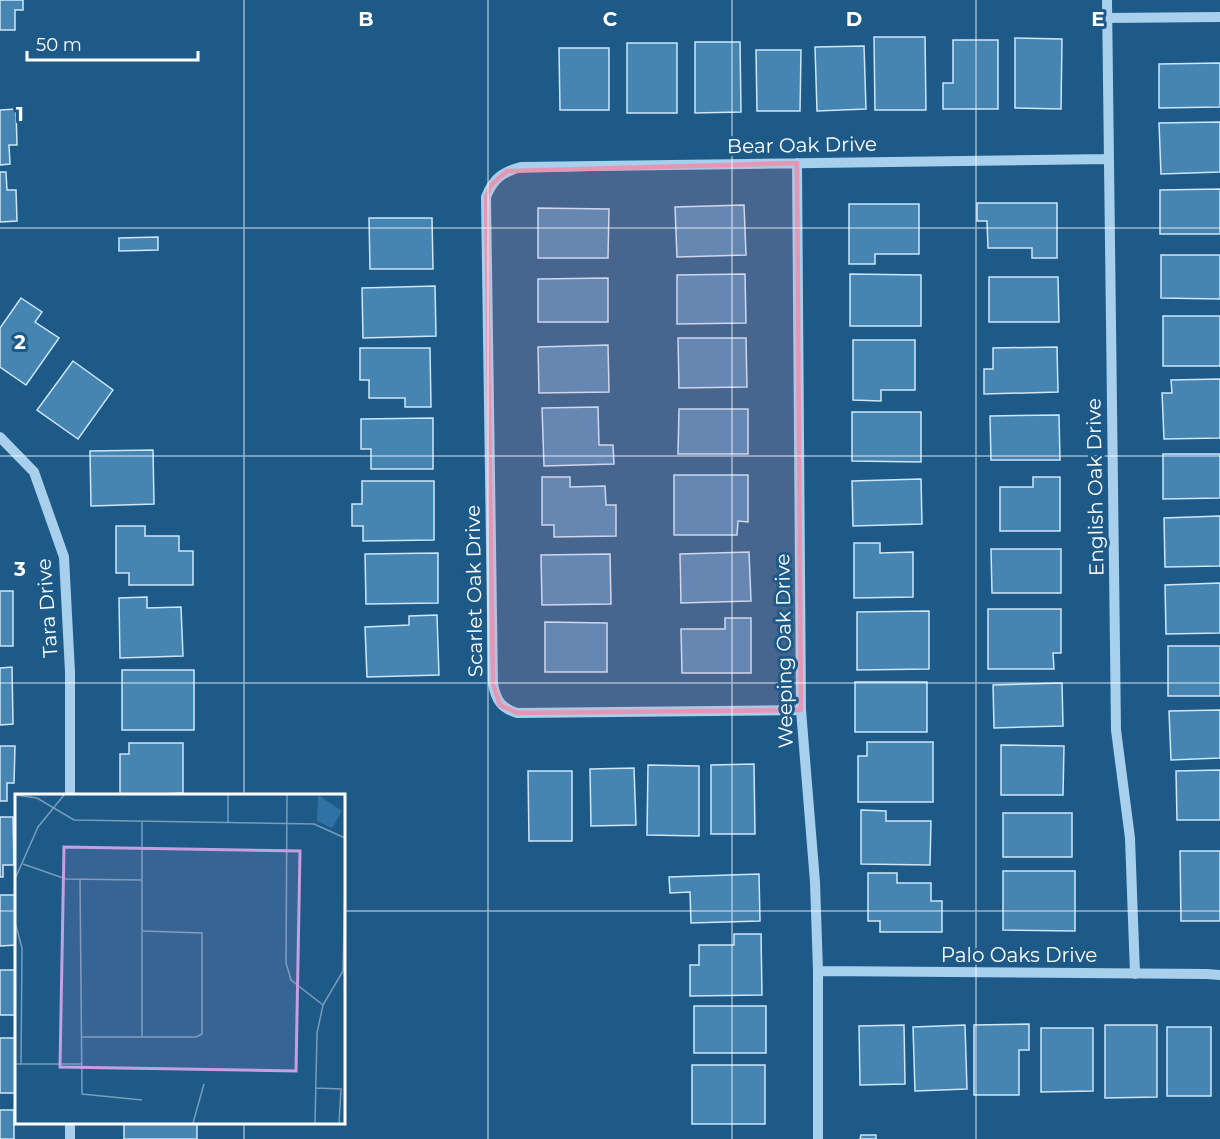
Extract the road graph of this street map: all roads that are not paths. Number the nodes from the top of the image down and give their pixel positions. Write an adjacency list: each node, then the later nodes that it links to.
1 (1107, 0): 3 (street, English Oak Drive)
2 (1220, 17): 3 (street)
3 (1107, 18): 4 (street, English Oak Drive)
4 (1108, 159): 5 (street, Bear Oak Drive); 11 (street, English Oak Drive)
5 (797, 163): 6 (street, Bear Oak Drive); 8 (street, Weeping Oak Drive)
6 (498, 176): 8 (street, Scarlet Oak Drive)
7 (0, 437): 9 (street, Tara Drive)
8 (801, 710): 10 (street, Weeping Oak Drive)
9 (70, 794)
10 (818, 971): 11 (street, Palo Oaks Drive); 13 (street, Weeping Oak Drive)
11 (1135, 974): 12 (street, Palo Oaks Drive)
12 (1220, 975)
13 (818, 1139)

